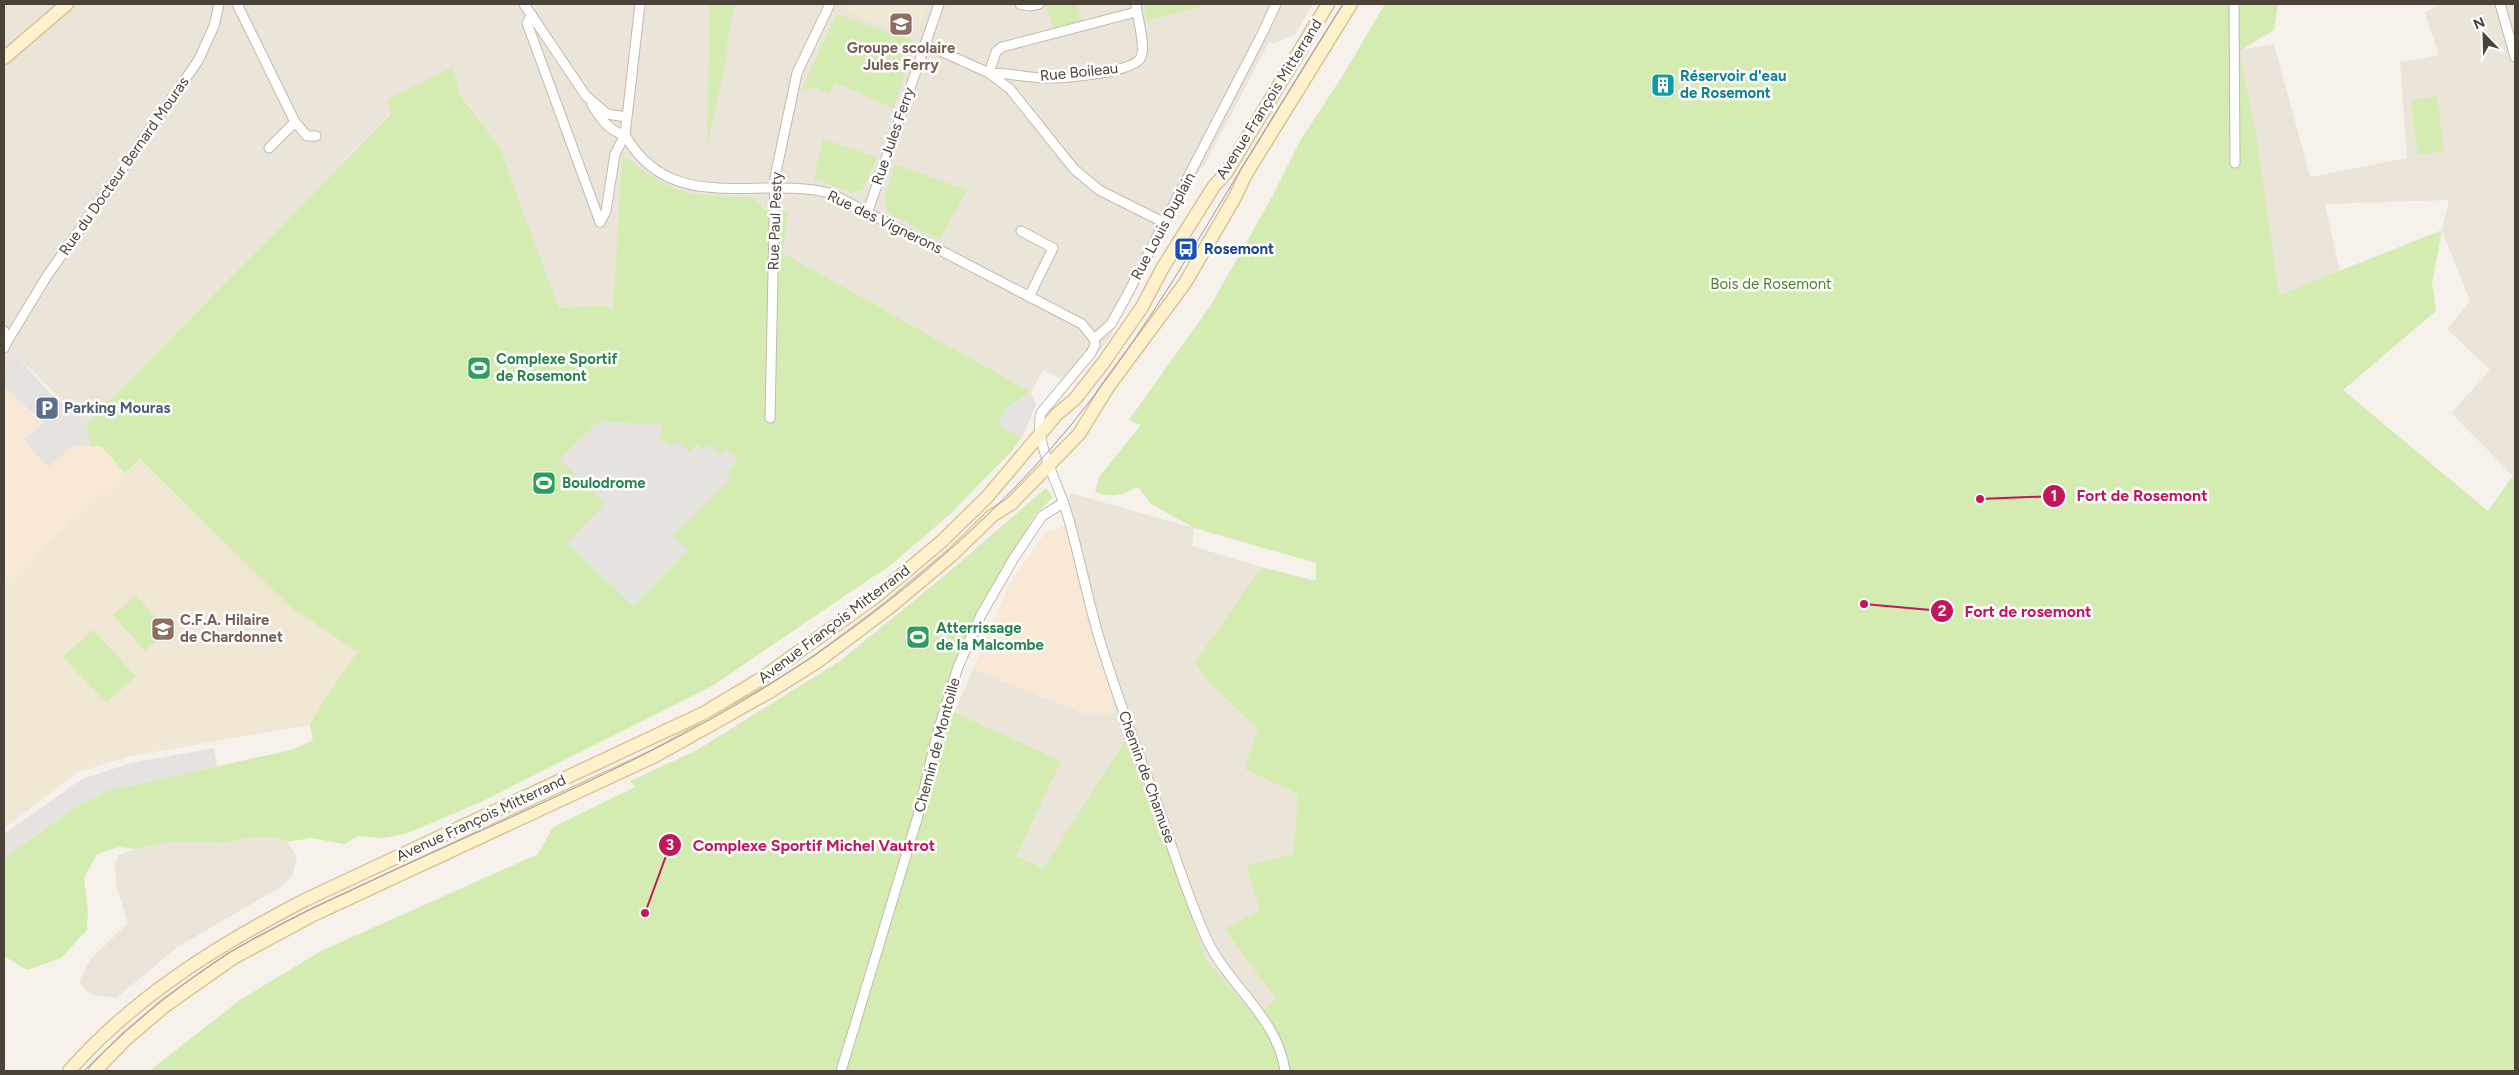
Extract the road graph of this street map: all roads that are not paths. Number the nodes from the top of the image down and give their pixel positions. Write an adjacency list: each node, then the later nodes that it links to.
1 (53, 4): 21 (main road)
2 (60, 4): 19 (street)
3 (67, 4): 19 (main road)
4 (219, 4): 37 (street, Rue du Docteur Bernard Mouras)
5 (237, 4): 27 (street)
6 (524, 4): 18 (street)
7 (640, 4): 26 (street)
8 (830, 4): 32 (street, Rue Paul Pesty)
9 (939, 4): 20 (street, Rue Jules Ferry)
10 (1020, 4): 11 (street)
11 (1039, 4)
12 (1276, 4): 34 (street, Rue Louis Duplain)
13 (1328, 4): 40 (main road, Avenue François Mitterrand)
14 (1351, 4): 41 (main road, Avenue François Mitterrand)
15 (2234, 4): 31 (street)
16 (2500, 4): 22 (street)
17 (1136, 8): 24 (street); 24 (street, Rue Boileau)
18 (532, 16): 25 (street); 28 (street)
19 (36, 30): 23 (main road)
20 (925, 44): 24 (street); 33 (street, Rue Jules Ferry)
21 (4, 47)
22 (2515, 57)
23 (4, 58)
24 (989, 73): 34 (street)
25 (586, 96): 26 (street); 28 (street)
26 (626, 117): 28 (street)
27 (295, 122): 29 (street); 30 (street)
28 (625, 135): 32 (street, Rue des Vignerons)
29 (316, 136)
30 (268, 148)
31 (2234, 163)
32 (774, 188): 33 (street, Rue des Vignerons); 39 (street, Rue Paul Pesty)
33 (868, 211): 36 (street, Rue des Vignerons)
34 (1165, 223): 38 (street, Rue Louis Duplain)
35 (1021, 231): 36 (street)
36 (1029, 296): 38 (street, Rue des Vignerons)
37 (5, 338)
38 (1094, 339): 40 (street, Rue Louis Duplain)
39 (770, 418)
40 (1041, 435): 41 (street, Chemin de Chamuse); 44 (main road, Avenue François Mitterrand)
41 (1050, 464): 42 (street, Chemin de Chamuse); 43 (main road, Avenue François Mitterrand)
42 (1063, 503): 45 (street, Chemin de Montoille); 46 (street, Chemin de Chamuse)
43 (101, 1069)
44 (69, 1071)
45 (841, 1071)
46 (1285, 1071)

